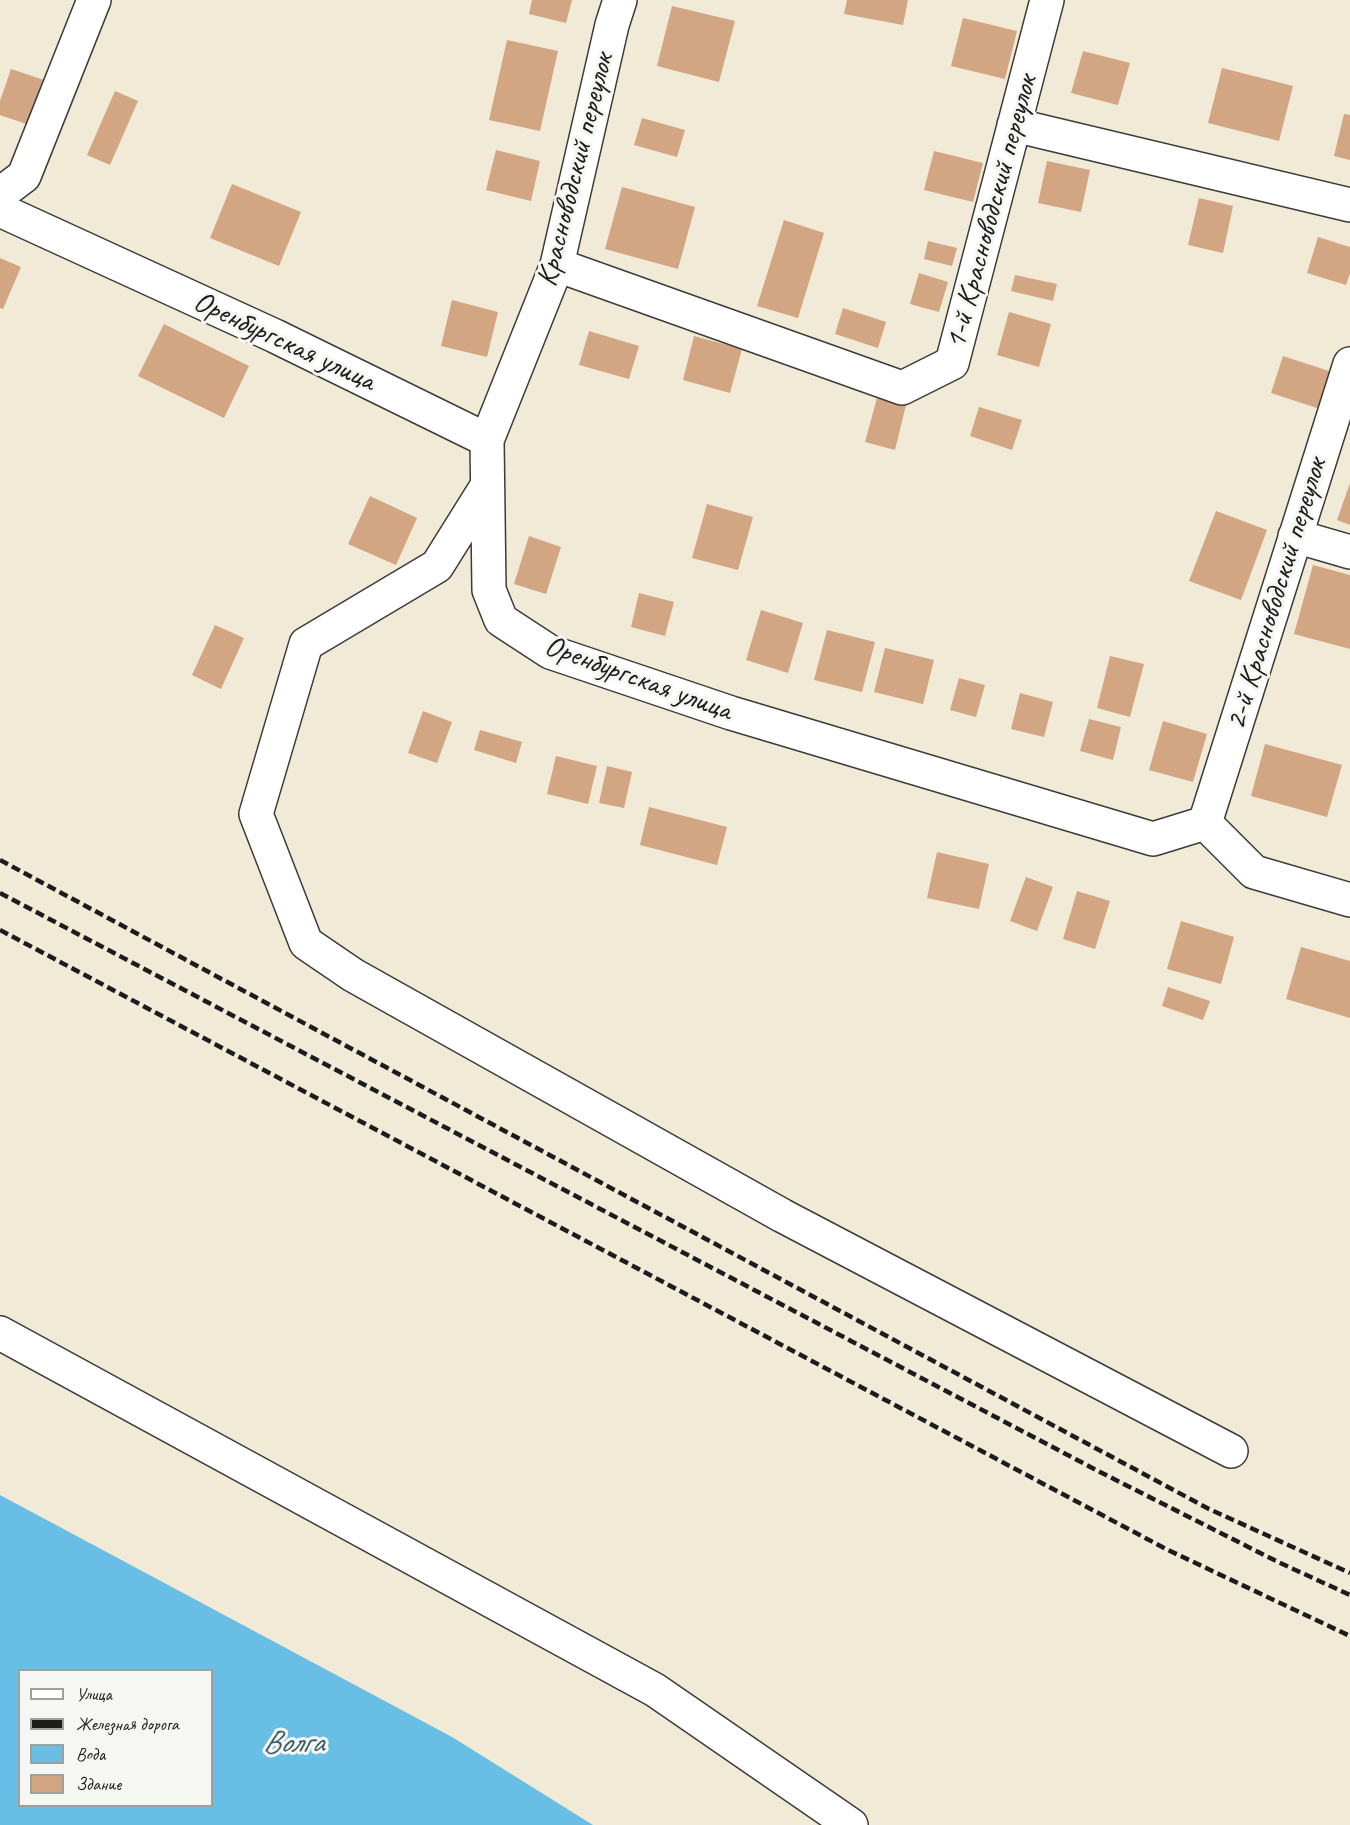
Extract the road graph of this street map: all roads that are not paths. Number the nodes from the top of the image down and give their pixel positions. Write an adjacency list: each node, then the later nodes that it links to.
1 (94, 0): 5 (street)
2 (620, 0): 8 (street, Красноводский переулок)
3 (1047, 0): 4 (street, 1-й Красноводский переулок)
4 (1014, 125): 6 (street); 8 (street, 1-й Красноводский переулок)
5 (0, 194)
6 (1350, 206)
7 (0, 210): 10 (street, Оренбургская улица)
8 (557, 265): 10 (street, Красноводский переулок)
9 (1350, 364): 12 (street, 2-й Красноводский переулок)
10 (487, 440): 11 (street, Оренбургская улица)
11 (488, 486): 14 (street, Оренбургская улица); 17 (street)
12 (1295, 536): 13 (street); 14 (street, 2-й Красноводский переулок)
13 (1350, 552)
14 (1205, 823): 15 (street)
15 (1350, 900)
16 (0, 1333): 18 (street)
17 (1231, 1451)
18 (851, 1825)

